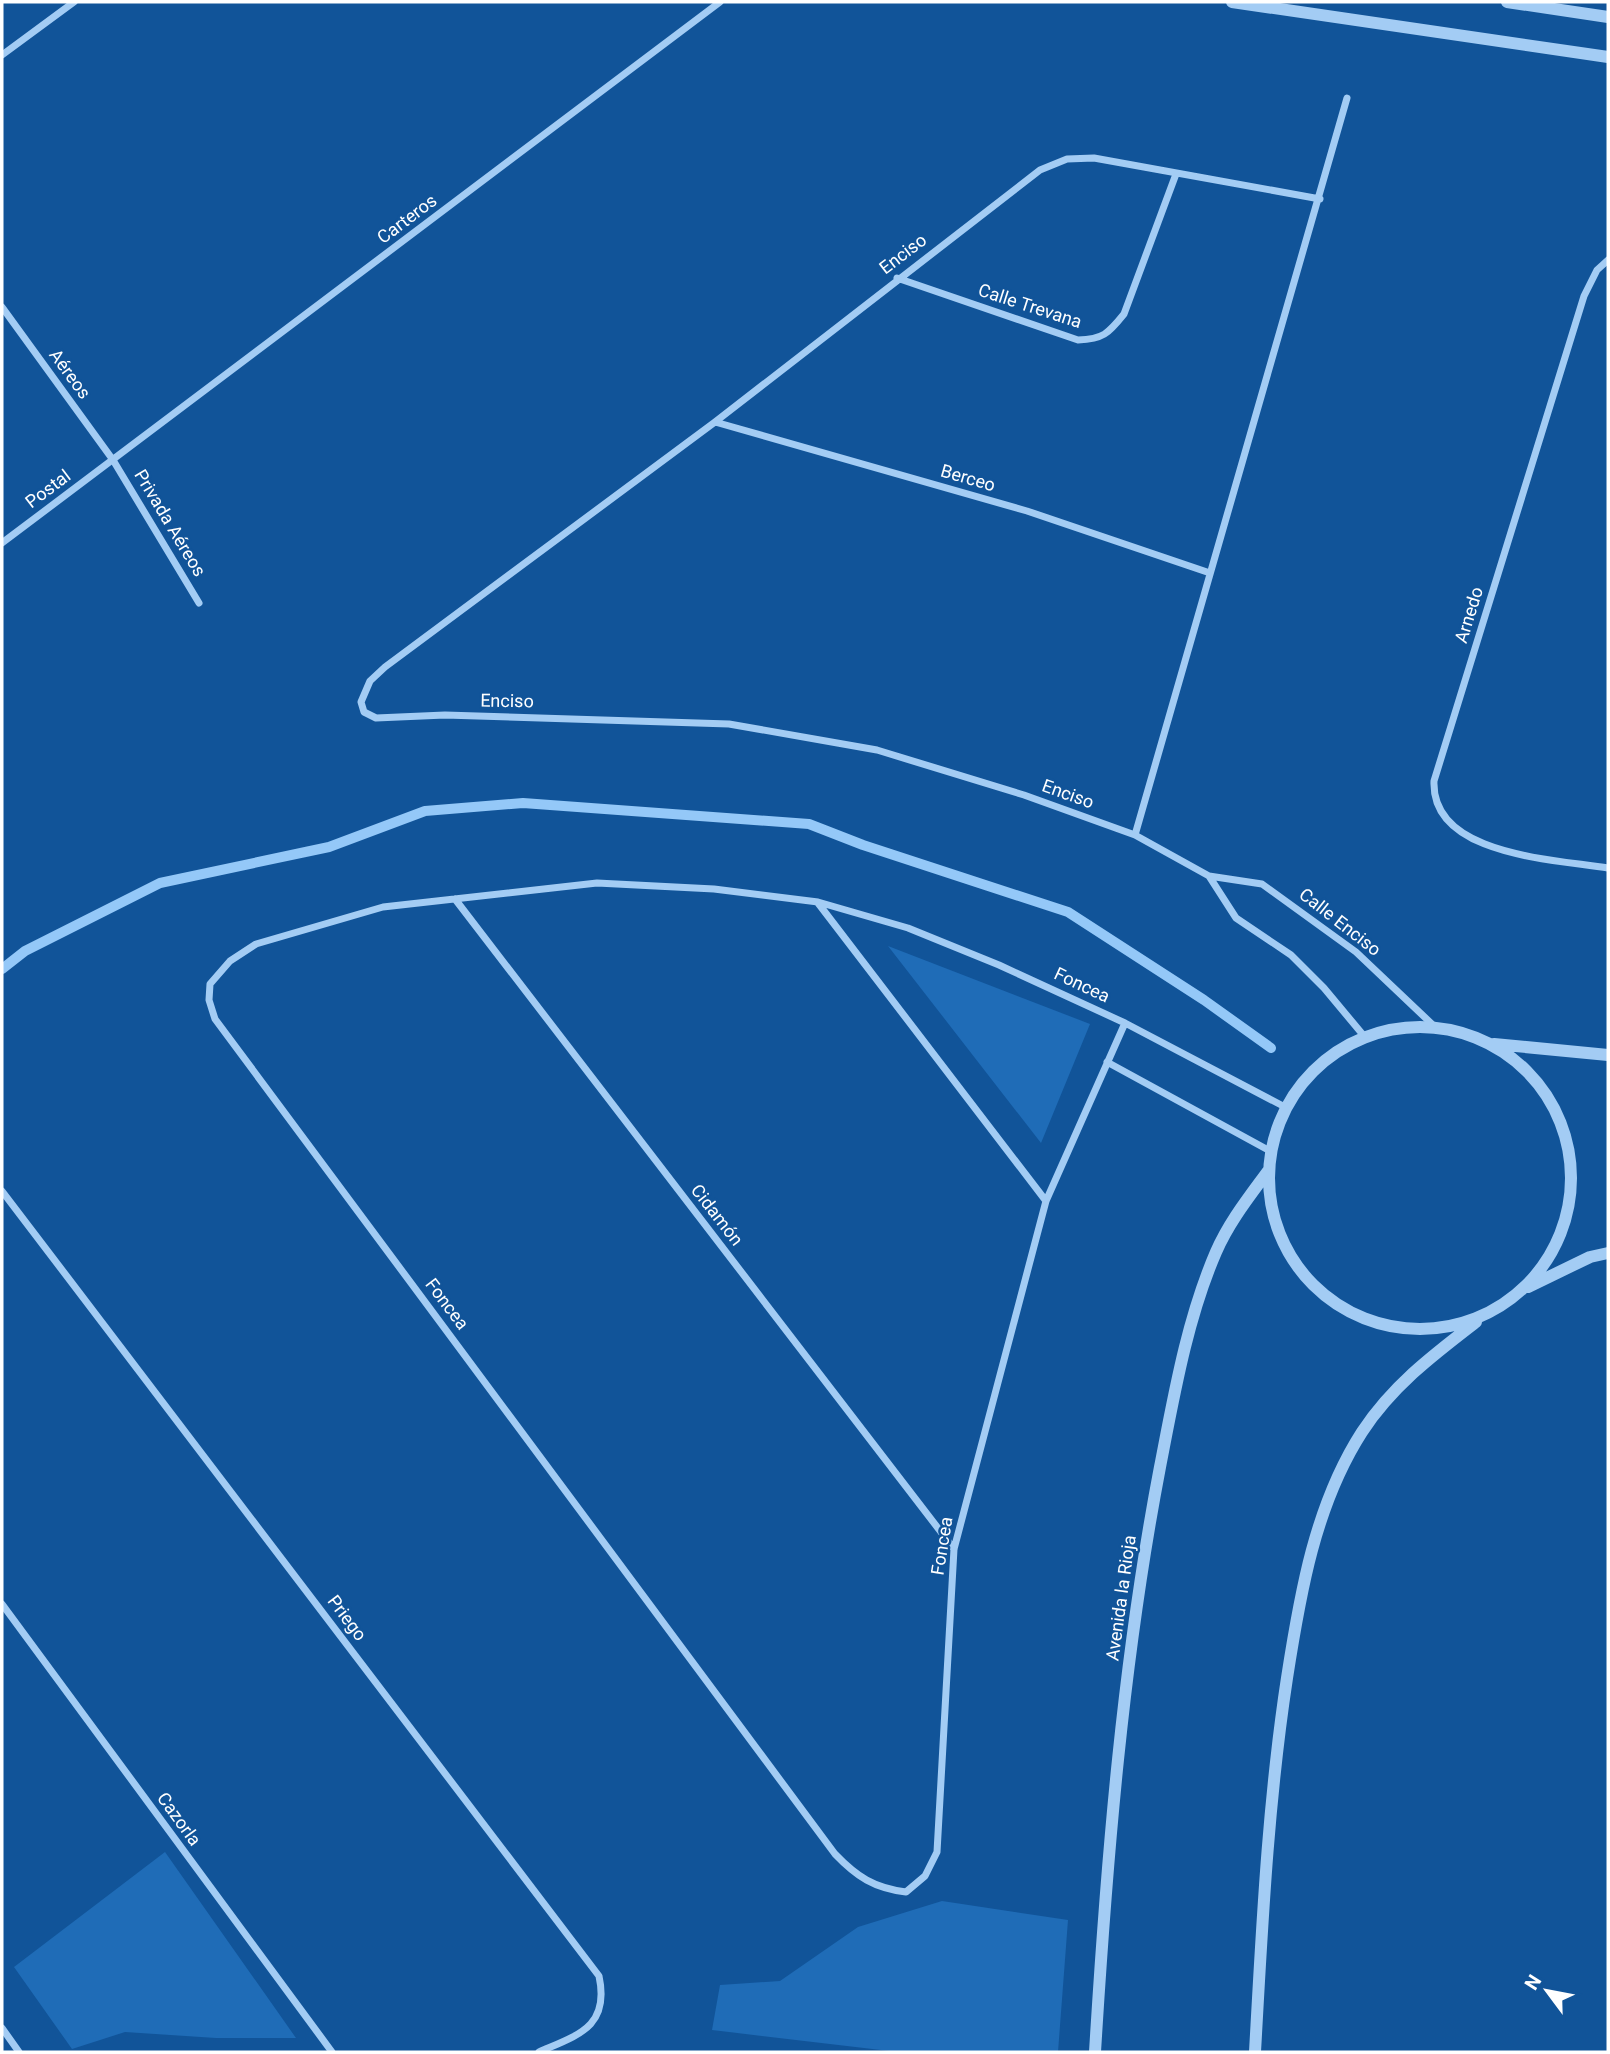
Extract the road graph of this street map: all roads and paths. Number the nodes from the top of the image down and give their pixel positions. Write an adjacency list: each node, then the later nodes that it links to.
1 (74, 2): 7 (street)
2 (720, 2): 16 (street, Carteros)
3 (1233, 2): 8 (street)
4 (1507, 2): 5 (street)
5 (1556, 5): 6 (street)
6 (1608, 17)
7 (2, 55)
8 (1608, 57)
9 (1347, 98): 11 (street)
10 (1176, 174): 11 (street, Enciso); 13 (street, Enciso); 13 (street, Calle Trevana)
11 (1320, 199): 18 (street)
12 (1608, 260): 21 (street, Arnedo)
13 (897, 278): 15 (street, Enciso)
14 (2, 307): 16 (street, Aéreos)
15 (715, 422): 18 (street, Berceo); 20 (street, Enciso)
16 (113, 460): 17 (street, Postal); 19 (street, Privada Aéreos)
17 (2, 543)
18 (1210, 573): 20 (street)
19 (199, 603)
20 (1135, 835): 22 (street, Calle Enciso)
21 (1608, 868)
22 (1209, 876): 26 (street, Calle Enciso); 27 (street, Calle Enciso)
23 (454, 899): 24 (street, Foncea); 39 (street, Cidamón); 39 (street, Foncea)
24 (818, 902): 25 (street, Foncea); 35 (street)
25 (1125, 1023): 30 (street, Foncea); 31 (street)
26 (1434, 1026): 27 (street); 28 (street)
27 (1364, 1036): 31 (street)
28 (1493, 1044): 29 (street); 37 (street)
29 (1608, 1055)
30 (1107, 1062): 32 (street); 35 (street, Foncea)
31 (1285, 1107): 32 (street)
32 (1270, 1152): 33 (street)
33 (1268, 1171): 38 (street); 45 (street, Avenida la Rioja)
34 (2, 1191): 44 (street, Priego)
35 (1046, 1201): 39 (street, Foncea)
36 (1608, 1253): 37 (street)
37 (1524, 1288): 38 (street)
38 (1483, 1316): 46 (street)
39 (954, 1549)
40 (2, 1604): 43 (street, Cazorla)
41 (2, 2028): 42 (street)
42 (19, 2052)
43 (332, 2052)
44 (539, 2052)
45 (1095, 2052)
46 (1255, 2052)

